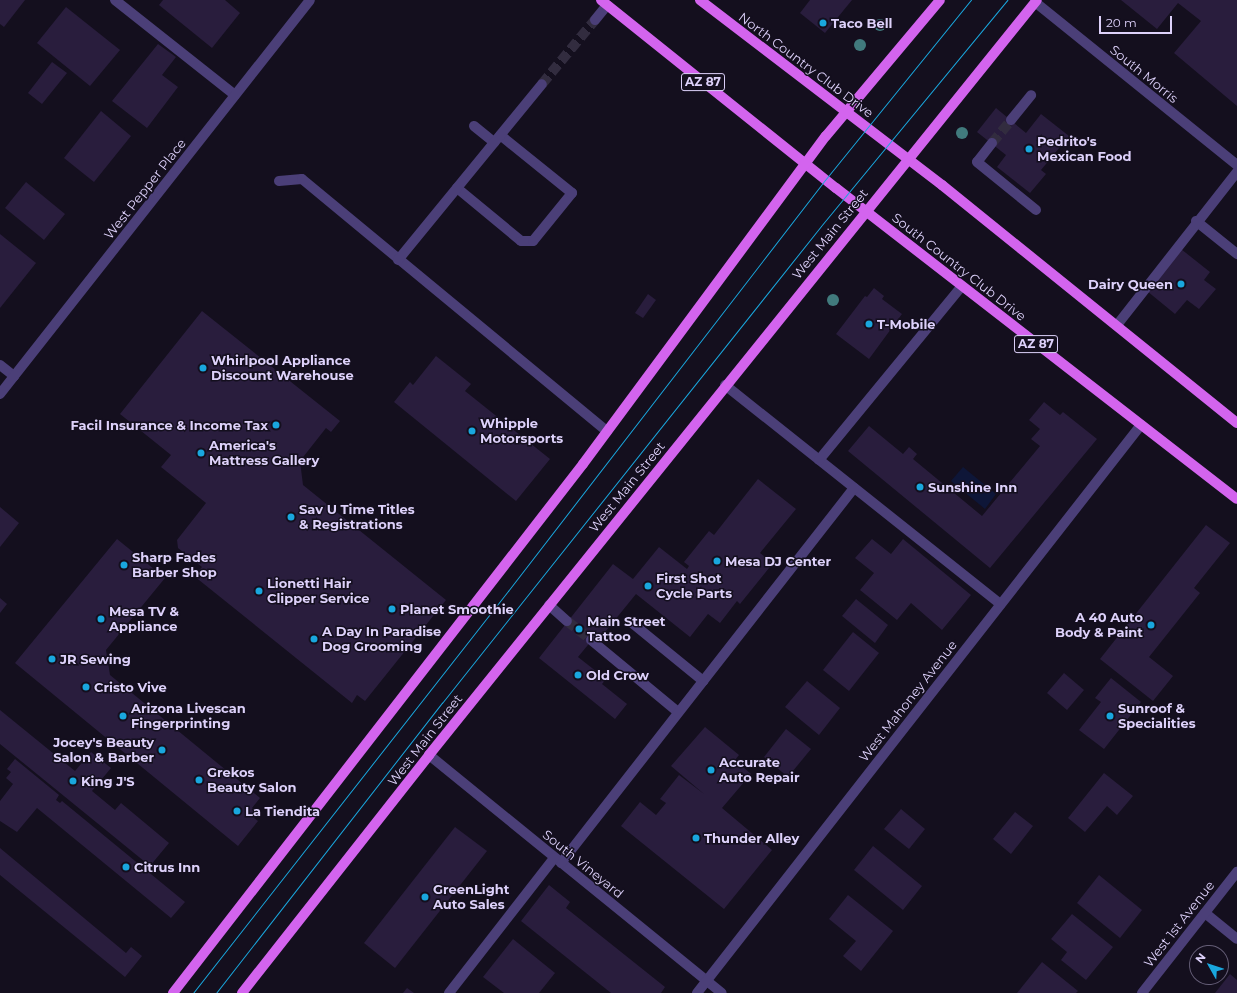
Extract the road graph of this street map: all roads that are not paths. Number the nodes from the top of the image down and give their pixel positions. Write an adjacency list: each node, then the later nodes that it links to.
1 (115, 0): 9 (street)
2 (310, 0): 9 (street, West Pepper Place)
3 (700, 0): 11 (main road, North Country Club Drive)
4 (940, 0): 11 (main road)
5 (1036, 1): 16 (main road, West Main Street); 18 (street, South Morris)
6 (604, 2): 7 (street); 17 (main road, AZ 87)
7 (595, 20)
8 (542, 84): 14 (street)
9 (235, 95): 30 (street, West Pepper Place)
10 (1031, 95): 12 (street)
11 (846, 112): 16 (main road, North Country Club Drive); 17 (main road)
12 (1011, 120)
13 (474, 126): 14 (street)
14 (497, 139): 21 (street); 21 (street)
15 (992, 143): 23 (street)
16 (907, 158): 22 (main road, West Main Street); 28 (main road)
17 (805, 163): 22 (main road, South Country Club Drive / AZ 87); 35 (main road)
18 (1237, 165)
19 (1237, 172): 24 (street)
20 (279, 181): 26 (street)
21 (457, 188): 26 (street)
22 (865, 210): 27 (main road, South Country Club Drive / AZ 87); 31 (main road, West Main Street)
23 (1036, 210)
24 (1196, 221): 25 (street); 28 (street)
25 (1237, 254)
26 (398, 260): 35 (street)
27 (962, 286): 34 (main road, South Country Club Drive / AZ 87); 36 (street)
28 (1117, 324): 33 (main road)
29 (0, 365): 30 (street)
30 (14, 376): 32 (street, West Pepper Place)
31 (725, 386): 36 (street); 40 (main road, West Main Street)
32 (0, 394)
33 (1237, 423)
34 (1141, 425): 38 (main road, South Country Club Drive / AZ 87); 39 (street, West Mahoney Avenue)
35 (607, 431): 52 (main road)
36 (819, 460): 37 (street)
37 (854, 488): 39 (street); 44 (street)
38 (1237, 499)
39 (1000, 604): 51 (street, West Mahoney Avenue)
40 (549, 605): 41 (street); 46 (main road, West Main Street)
41 (567, 621)
42 (632, 623): 44 (street)
43 (591, 640): 45 (street)
44 (703, 681): 45 (street)
45 (678, 712): 47 (street)
46 (429, 755): 47 (street, South Vineyard); 53 (main road, West Main Street)
47 (557, 861): 51 (street, South Vineyard); 54 (street)
48 (1237, 872): 49 (street, West 1st Avenue)
49 (1205, 913): 50 (street); 57 (street, West 1st Avenue)
50 (1237, 939)
51 (707, 981): 55 (street, West Mahoney Avenue); 56 (street, South Vineyard)
52 (173, 993)
53 (242, 993)
54 (449, 993)
55 (697, 993)
56 (722, 993)
57 (1142, 993)

